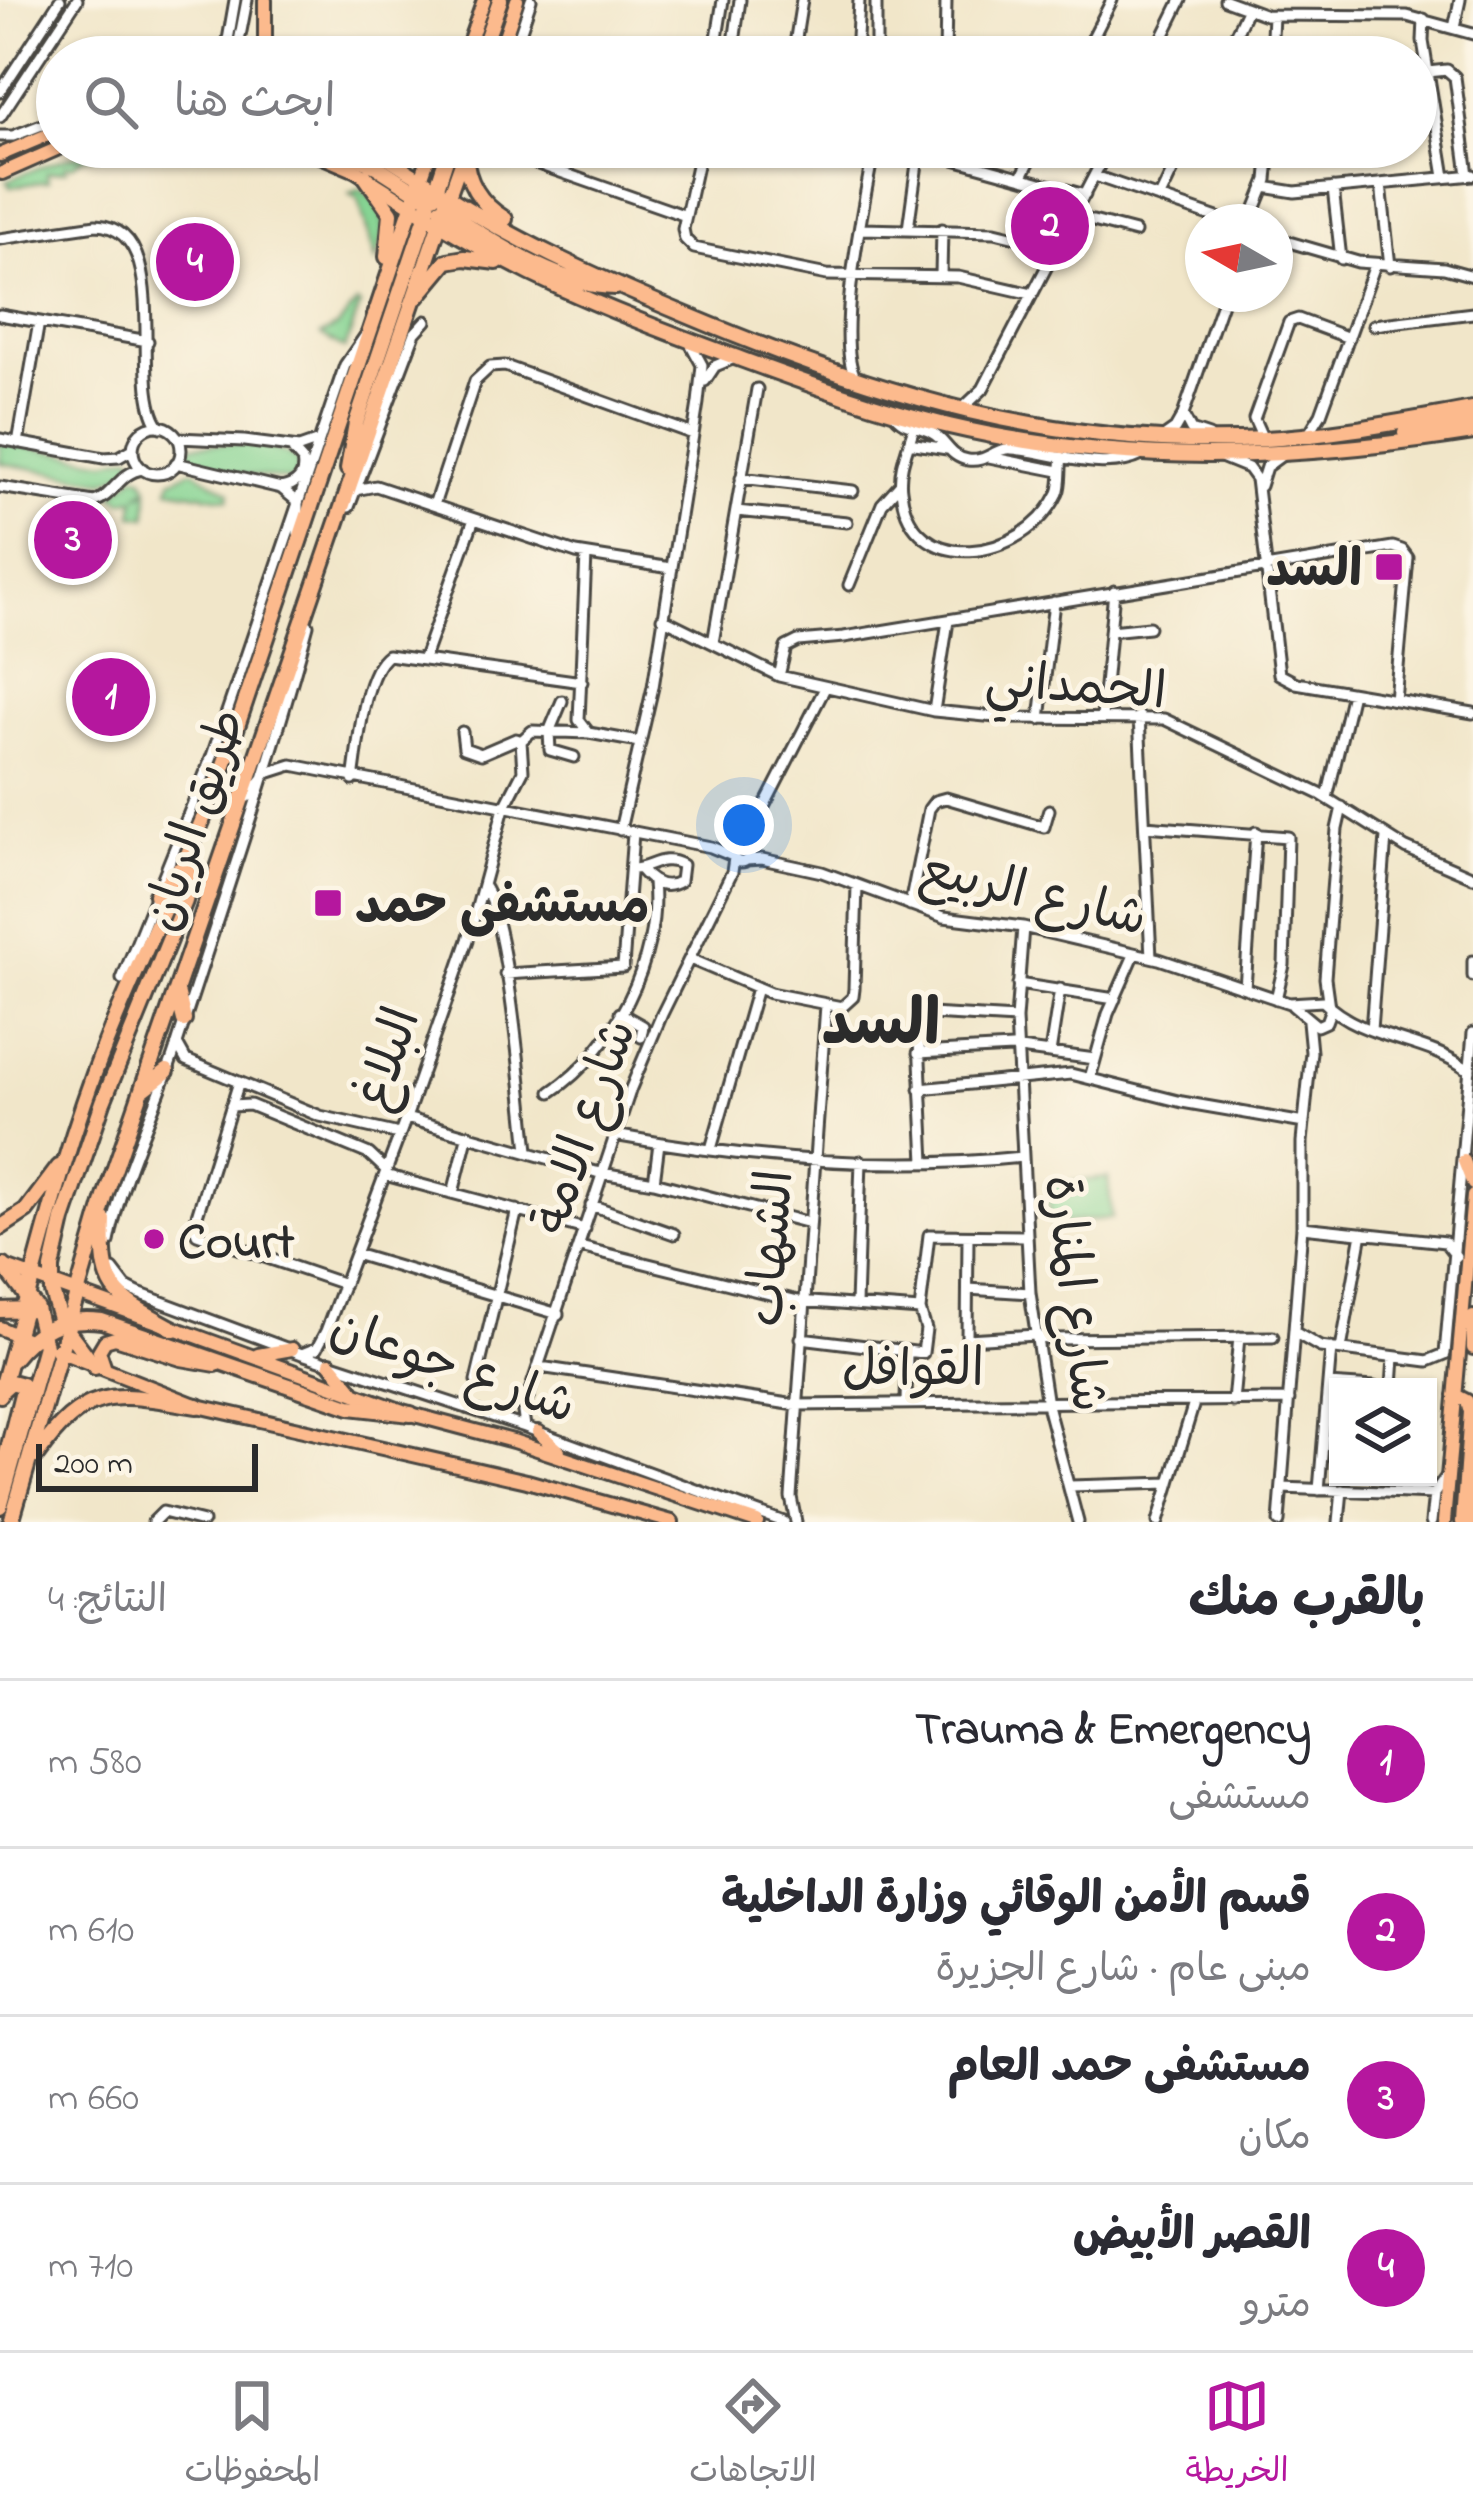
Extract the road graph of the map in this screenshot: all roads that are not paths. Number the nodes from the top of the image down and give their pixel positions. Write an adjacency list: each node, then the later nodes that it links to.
1 (60, 0): 27 (street)
2 (235, 0): 31 (street)
3 (247, 0): 32 (street)
4 (265, 0): 33 (main road)
5 (484, 0): 34 (main road)
6 (500, 0): 35 (highway)
7 (517, 0): 36 (main road)
8 (531, 0): 37 (street)
9 (723, 0): 38 (street)
10 (740, 0): 39 (street)
11 (802, 0): 40 (street)
12 (859, 0): 41 (street)
13 (876, 0): 42 (street)
14 (946, 0): 43 (street)
15 (1112, 0): 44 (street)
16 (1181, 0): 45 (street)
17 (1225, 0): 22 (street)
18 (1311, 0): 24 (street)
19 (1340, 0): 25 (street)
20 (1460, 0): 28 (street)
21 (76, 2): 27 (street); 30 (street)
22 (1247, 10): 23 (street); 46 (street)
23 (1273, 15): 24 (street); 47 (street)
24 (1312, 16): 25 (street)
25 (1338, 16): 26 (street)
26 (1424, 19): 28 (street); 48 (street)
27 (44, 20): 50 (street)
28 (1454, 28): 29 (street)
29 (1473, 34)
30 (53, 36)
31 (229, 36)
32 (240, 36)
33 (265, 36)
34 (471, 36)
35 (487, 36)
36 (506, 36)
37 (519, 36)
38 (718, 36)
39 (735, 36)
40 (796, 36)
41 (857, 36)
42 (876, 36)
43 (945, 36)
44 (1094, 36)
45 (1163, 36)
46 (1235, 36)
47 (1272, 36)
48 (1425, 36)
49 (36, 60): 53 (street)
50 (12, 69): 52 (street); 53 (street)
51 (1437, 71): 76 (street)
52 (0, 92)
53 (0, 113)
54 (36, 127): 56 (street)
55 (1437, 128): 80 (street)
56 (0, 136)
57 (36, 140): 58 (main road)
58 (0, 155)
59 (36, 158): 75 (main road)
60 (346, 168): 77 (main road)
61 (379, 168): 86 (highway)
62 (394, 168): 86 (main road)
63 (432, 168): 86 (main road, طريق الريان)
64 (450, 168): 86 (highway)
65 (466, 168): 96 (highway)
66 (549, 168): 89 (street)
67 (696, 168): 89 (street)
68 (871, 168): 91 (street)
69 (913, 168): 93 (street)
70 (996, 168): 78 (street)
71 (1026, 168): 78 (street)
72 (1100, 168): 79 (street)
73 (1174, 168): 85 (street)
74 (1267, 168): 82 (street)
75 (2, 172)
76 (1471, 175): 80 (street)
77 (364, 176): 86 (main road); 106 (highway)
78 (1022, 176): 84 (street)
79 (1096, 176): 84 (street); 85 (street)
80 (1445, 177): 81 (street)
81 (1382, 184): 83 (street); 102 (street)
82 (1264, 187): 83 (street); 87 (street)
83 (1333, 188): 99 (street)
84 (1085, 195): 90 (street)
85 (1160, 197): 88 (street)
86 (431, 202): 96 (highway); 100 (highway); 106 (highway, طريق الريان); 107 (highway); 109 (highway, طريق الريان); 167 (highway)
87 (1257, 204)
88 (1185, 206)
89 (686, 216): 105 (street)
90 (1074, 216): 94 (street); 98 (street)
91 (861, 229): 93 (street); 105 (street)
92 (943, 229): 93 (street); 98 (street); 104 (street)
93 (908, 230)
94 (1135, 232)
95 (0, 239): 120 (street)
96 (525, 240): 107 (highway)
97 (1293, 244): 99 (street)
98 (1057, 247): 108 (street)
99 (1341, 259): 101 (street)
100 (500, 261): 109 (highway); 119 (highway)
101 (1376, 265): 102 (street); 117 (street)
102 (1390, 266): 103 (street)
103 (1473, 270)
104 (941, 276): 105 (street); 108 (street)
105 (853, 277): 123 (street)
106 (386, 280): 116 (highway, طريق الريان)
107 (621, 286): 123 (highway)
108 (1032, 294): 125 (street)
109 (412, 302): 113 (highway); 118 (highway, طريق الريان)
110 (1219, 312): 131 (street)
111 (1473, 313): 114 (street)
112 (0, 315): 115 (street)
113 (425, 321): 122 (street, طريق الريان)
114 (1374, 325)
115 (38, 327): 120 (street); 139 (street)
116 (367, 333): 146 (street, طريق الريان); 176 (highway, طريق الريان)
117 (1349, 338): 138 (street); 142 (street)
118 (399, 339): 122 (highway); 167 (highway, طريق الريان)
119 (688, 340): 121 (highway); 126 (street)
120 (148, 341): 127 (street)
121 (738, 358): 126 (street); 129 (highway)
122 (404, 366): 159 (street, طريق الريان)
123 (859, 383): 128 (highway)
124 (757, 389): 162 (street)
125 (983, 389): 128 (street); 132 (street)
126 (698, 404): 137 (street)
127 (150, 405): 133 (street); 135 (street)
128 (958, 409): 132 (highway)
129 (892, 412): 134 (street); 153 (highway)
130 (1472, 412): 138 (highway); 148 (highway)
131 (1183, 415): 141 (street); 144 (street)
132 (991, 416): 141 (highway)
133 (160, 427): 135 (street); 140 (street)
134 (914, 427): 147 (street); 152 (street)
135 (141, 432): 151 (street)
136 (1473, 432): 145 (highway)
137 (693, 434): 171 (street); 177 (street)
138 (1308, 435): 142 (highway)
139 (19, 436): 143 (street); 151 (street)
140 (177, 438): 150 (street); 158 (street)
141 (1160, 439): 144 (highway)
142 (1263, 439): 144 (highway)
143 (0, 440)
144 (1215, 440)
145 (1426, 440): 148 (highway); 149 (highway)
146 (320, 441): 150 (street); 170 (street, طريق الريان)
147 (909, 443): 152 (street); 163 (street)
148 (1372, 444): 154 (highway)
149 (1473, 444)
150 (289, 448): 166 (street)
151 (133, 449): 160 (street)
152 (946, 449): 156 (street)
153 (1049, 452): 155 (highway); 155 (street); 156 (street); 161 (street)
154 (1286, 453): 157 (highway); 169 (street)
155 (1142, 455): 157 (highway)
156 (989, 458): 161 (street)
157 (1222, 458): 169 (street)
158 (176, 464): 160 (street); 166 (street)
159 (364, 468): 164 (street); 167 (street, طريق الريان)
160 (142, 470): 165 (street)
161 (1058, 475): 163 (street)
162 (741, 478): 168 (street); 172 (street)
163 (900, 484): 179 (street)
164 (376, 486): 167 (street); 171 (street)
165 (0, 487)
166 (281, 488): 170 (street)
167 (352, 488): 190 (highway, طريق الريان); 205 (street, طريق الريان)
168 (853, 491)
169 (1259, 491): 178 (street)
170 (298, 502): 176 (street); 227 (street, طريق الريان)
171 (434, 506): 173 (street)
172 (736, 511): 174 (street); 186 (street)
173 (474, 519): 175 (street); 187 (street)
174 (848, 522)
175 (586, 555): 177 (street); 189 (street)
176 (294, 567): 220 (highway, طريق الريان)
177 (671, 568): 182 (street)
178 (1266, 568): 180 (street); 192 (street); 193 (street)
179 (849, 585)
180 (1114, 591): 181 (street); 185 (street)
181 (1054, 602): 183 (street); 199 (street)
182 (662, 618): 186 (street, الحمداني); 204 (street)
183 (948, 621): 188 (street); 195 (street)
184 (1149, 627): 185 (street)
185 (1110, 631): 198 (street)
186 (713, 643): 188 (street, الحمداني)
187 (424, 658): 189 (street); 209 (street)
188 (779, 676): 191 (street, الحمداني)
189 (582, 682): 202 (street)
190 (277, 688): 205 (street); 214 (highway, طريق الريان)
191 (825, 688): 195 (street, الحمداني); 221 (street)
192 (1352, 693): 193 (street); 210 (street)
193 (1395, 700): 196 (street)
194 (562, 701): 201 (street)
195 (934, 711): 199 (street, الحمداني)
196 (1473, 713)
197 (1139, 716): 198 (street, الحمداني); 210 (street, الحمداني); 215 (street)
198 (1102, 717): 199 (street, الحمداني)
199 (1040, 719)
200 (462, 732): 203 (street)
201 (549, 732): 202 (street); 203 (street); 206 (street)
202 (589, 733): 204 (street)
203 (521, 741): 211 (street, البلاغ)
204 (639, 742): 216 (street)
205 (275, 749): 207 (street, شارع الربيع); 208 (street, طريق الريان)
206 (574, 757)
207 (296, 766): 208 (street, شارع الربيع); 209 (street, شارع الربيع)
208 (267, 773): 214 (street); 250 (street, طريق الريان)
209 (353, 780): 211 (street, شارع الربيع)
210 (1323, 796): 212 (street, الحمداني)
211 (504, 808): 216 (street, شارع الربيع); 225 (street, البلاغ)
212 (1347, 810): 219 (street, الحمداني); 247 (street)
213 (1049, 811): 228 (street)
214 (229, 826): 241 (highway, طريق الريان)
215 (1145, 826): 217 (street); 232 (street)
216 (620, 830): 218 (street, شارع الربيع)
217 (1256, 832): 239 (street); 243 (street)
218 (633, 833): 221 (street, شارع الربيع); 222 (street)
219 (1386, 837): 223 (street, الحمداني); 254 (street)
220 (192, 852): 227 (highway); 234 (highway, طريق الريان); 274 (highway)
221 (741, 853): 226 (street, شارع الربيع); 233 (street, شارع الامة)
222 (636, 869): 224 (street); 224 (street); 235 (street)
223 (1471, 874)
224 (653, 883): 248 (street)
225 (483, 885): 235 (street); 276 (street, البلاغ)
226 (857, 885): 228 (street, شارع الربيع); 246 (street)
227 (156, 895): 229 (street, طريق الريان)
228 (910, 905): 230 (street, شارع الربيع)
229 (147, 915): 234 (highway); 236 (street, طريق الريان)
230 (1023, 927): 231 (street, شارع الربيع); 237 (street, شارع المنارة)
231 (1134, 955): 232 (street, شارع الربيع); 242 (street)
232 (1151, 957): 239 (street, شارع الربيع)
233 (690, 959): 238 (street); 280 (street, شارع الامة)
234 (141, 963): 284 (highway, طريق الريان)
235 (505, 974): 283 (street)
236 (122, 979)
237 (1018, 985): 240 (street); 249 (street, شارع المنارة)
238 (757, 988): 246 (street); 282 (street)
239 (1246, 988): 243 (street, شارع الربيع)
240 (1060, 989): 242 (street); 262 (street)
241 (177, 991): 250 (highway); 272 (highway, طريق الريان)
242 (1115, 999): 264 (street)
243 (1276, 999): 245 (street, شارع الربيع)
244 (1311, 1002): 245 (street, شارع الربيع); 247 (street); 251 (street)
245 (1288, 1003): 251 (street, شارع الربيع)
246 (826, 1005): 286 (street, الشهاب)
247 (1330, 1008): 252 (street); 253 (street)
248 (620, 1013): 256 (street); 273 (street)
249 (1016, 1019): 258 (street, شارع المنارة); 261 (street)
250 (184, 1020): 257 (street, طريق الريان)
251 (1307, 1020): 253 (street); 260 (street)
252 (1349, 1023): 253 (street); 254 (street)
253 (1324, 1024): 260 (street)
254 (1371, 1030): 263 (street)
255 (1473, 1033): 259 (street)
256 (641, 1037)
257 (177, 1044): 265 (street); 266 (street, طريق الريان)
258 (1018, 1049): 261 (street); 262 (street); 268 (street, شارع المنارة)
259 (1472, 1050): 263 (street); 267 (street)
260 (1311, 1052): 277 (street)
261 (918, 1053): 271 (street)
262 (1050, 1053): 264 (street)
263 (1443, 1055): 267 (street)
264 (1095, 1059): 269 (street)
265 (186, 1060): 266 (street); 270 (street)
266 (168, 1068): 272 (highway); 312 (street, طريق الريان)
267 (1470, 1071): 288 (street)
268 (1021, 1078): 269 (street); 271 (street); 285 (street, شارع المنارة)
269 (1090, 1078): 277 (street)
270 (239, 1082): 275 (street); 278 (street)
271 (920, 1089): 289 (street)
272 (140, 1092): 295 (highway, طريق الريان)
273 (551, 1092)
274 (103, 1102): 307 (highway); 316 (highway)
275 (231, 1106): 290 (street); 314 (street)
276 (406, 1118): 278 (street, البلاغ); 279 (street)
277 (1304, 1123): 300 (street)
278 (399, 1134): 290 (street, البلاغ)
279 (468, 1134): 283 (street); 294 (street)
280 (614, 1135): 281 (street); 291 (street, شارع الامة)
281 (659, 1143): 282 (street); 292 (street)
282 (711, 1149): 286 (street)
283 (528, 1150): 291 (street)
284 (68, 1152): 301 (highway); 313 (highway, طريق الريان)
285 (1022, 1157): 289 (street); 305 (street, شارع المنارة)
286 (814, 1158): 287 (street); 299 (street, الشهاب)
287 (861, 1161): 289 (street); 321 (street)
288 (1464, 1161): 293 (main road); 310 (street)
289 (925, 1162)
290 (386, 1172): 294 (street); 309 (street, البلاغ)
291 (602, 1172): 292 (street); 297 (street, شارع الامة)
292 (654, 1183): 299 (street)
293 (1473, 1184)
294 (454, 1193): 298 (street)
295 (105, 1196): 307 (highway, طريق الريان); 329 (highway)
296 (1473, 1196): 346 (main road)
297 (591, 1205): 302 (street, شارع الامة); 304 (street)
298 (517, 1210): 302 (street); 318 (street)
299 (809, 1223): 320 (street, الشهاب)
300 (1302, 1227): 303 (street); 331 (street)
301 (0, 1228)
302 (585, 1228): 308 (street, شارع الامة)
303 (1362, 1233): 310 (street); 338 (street)
304 (674, 1234)
305 (1024, 1236): 306 (street); 319 (street, شارع المنارة)
306 (968, 1237): 315 (street); 324 (street)
307 (90, 1246): 316 (highway, طريق الريان)
308 (580, 1247): 320 (street); 325 (street, شارع الامة)
309 (355, 1254): 314 (street, البلاغ); 318 (street)
310 (1456, 1256): 344 (street)
311 (2, 1265): 313 (main road, شارع جوعان); 317 (highway)
312 (110, 1265): 340 (street, شارع جوعان)
313 (32, 1276): 316 (main road, شارع جوعان); 317 (highway, طريق الريان)
314 (344, 1284): 330 (street, البلاغ)
315 (968, 1289): 319 (street); 332 (street)
316 (62, 1292): 323 (highway); 327 (highway, طريق الريان); 327 (highway); 329 (main road, شارع جوعان)
317 (28, 1293): 323 (highway, طريق الريان)
318 (497, 1293): 325 (street); 351 (street)
319 (1030, 1293): 332 (street, شارع المنارة)
320 (804, 1302): 321 (street); 337 (street, الشهاب)
321 (856, 1304): 324 (street)
322 (0, 1310): 323 (highway)
323 (30, 1310): 335 (highway, طريق الريان); 336 (highway)
324 (920, 1310): 342 (street)
325 (558, 1314): 347 (street, شارع الامة)
326 (1473, 1317): 339 (main road)
327 (66, 1324): 336 (highway); 341 (highway, طريق الريان); 348 (highway); 349 (highway)
328 (0, 1328): 335 (main road)
329 (174, 1329): 343 (main road, شارع جوعان)
330 (326, 1331): 340 (street, البلاغ); 345 (street, البلاغ)
331 (1294, 1332): 338 (street); 356 (street)
332 (1036, 1335): 333 (street); 361 (street, شارع المنارة)
333 (1239, 1337): 334 (street); 358 (street)
334 (1273, 1337)
335 (23, 1338): 336 (highway); 354 (highway)
336 (44, 1338): 341 (main road, شارع جوعان); 384 (highway)
337 (801, 1338): 342 (street); 360 (street, الشهاب)
338 (1336, 1349): 344 (street); 352 (street)
339 (1473, 1349): 346 (main road)
340 (297, 1351): 343 (main road); 345 (street, شارع جوعان)
341 (62, 1352): 349 (main road, شارع جوعان); 368 (highway, طريق الريان)
342 (908, 1352): 359 (street)
343 (252, 1356): 353 (main road, شارع جوعان)
344 (1394, 1357): 350 (street)
345 (331, 1363): 353 (main road); 365 (street, شارع جوعان)
346 (1460, 1366): 355 (main road)
347 (540, 1367): 360 (street, القوافل); 363 (street, شارع الامة)
348 (241, 1369): 349 (main road); 364 (highway)
349 (101, 1370): 362 (main road, شارع جوعان)
350 (1393, 1378)
351 (476, 1382)
352 (1328, 1384): 377 (street)
353 (353, 1392): 364 (main road, شارع جوعان)
354 (1, 1393): 372 (highway)
355 (1455, 1395): 369 (main road); 399 (main road)
356 (1289, 1400): 358 (street, القوافل); 376 (street)
357 (1194, 1402): 358 (street, القوافل); 361 (street, القوافل); 371 (street)
358 (1233, 1402)
359 (906, 1404): 360 (street, القوافل); 361 (street, القوافل)
360 (796, 1405): 383 (street, الشهاب)
361 (1047, 1405): 373 (street, شارع المنارة)
362 (198, 1406): 368 (highway); 387 (main road, شارع جوعان)
363 (523, 1412): 365 (street); 366 (street)
364 (411, 1414): 367 (main road, شارع جوعان)
365 (510, 1422): 366 (street, شارع جوعان)
366 (532, 1429): 367 (main road); 386 (street, شارع جوعان)
367 (575, 1462): 386 (main road, شارع جوعان)
368 (30, 1465): 388 (highway, طريق الريان)
369 (1449, 1472): 380 (street); 398 (main road)
370 (1473, 1474): 382 (main road)
371 (1170, 1483): 373 (street); 394 (street)
372 (0, 1485)
373 (1070, 1486): 393 (street, شارع المنارة)
374 (1349, 1486): 378 (street)
375 (1385, 1486): 379 (street)
376 (1282, 1489): 377 (street); 395 (street)
377 (1318, 1490): 378 (street)
378 (1347, 1490): 379 (street); 396 (street)
379 (1385, 1492): 381 (street)
380 (1434, 1493): 381 (street); 385 (street)
381 (1402, 1494): 385 (street)
382 (1472, 1496): 399 (main road)
383 (791, 1497): 386 (street); 392 (street, الشهاب)
384 (0, 1506)
385 (1432, 1509): 397 (street)
386 (762, 1519): 391 (street, شارع جوعان)
387 (664, 1520)
388 (11, 1522)
389 (153, 1522): 390 (street)
390 (203, 1522)
391 (784, 1522)
392 (796, 1522)
393 (1078, 1522)
394 (1158, 1522)
395 (1279, 1522)
396 (1339, 1522)
397 (1431, 1522)
398 (1444, 1522)
399 (1466, 1522)

